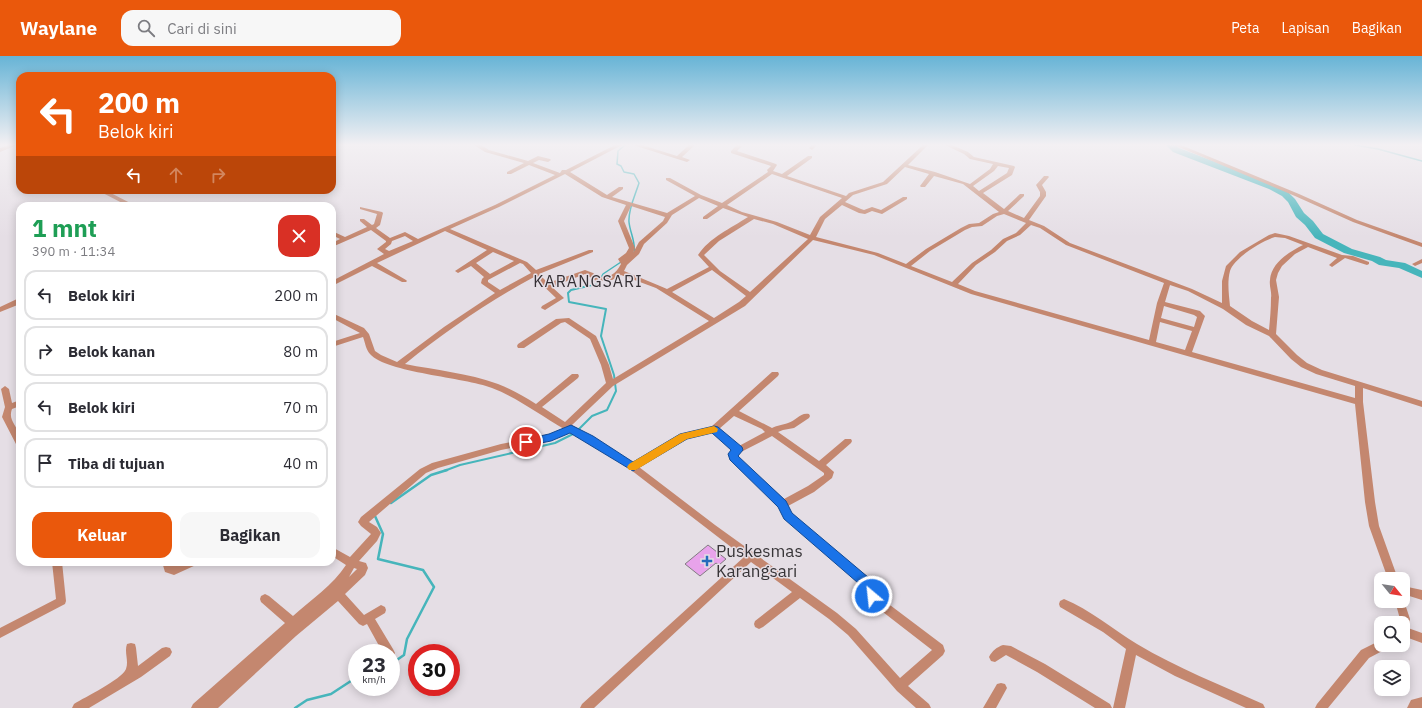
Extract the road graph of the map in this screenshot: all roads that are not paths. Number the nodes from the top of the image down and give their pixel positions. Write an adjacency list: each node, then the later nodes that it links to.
1 (556, 175): 34 (street)
2 (568, 175): 20 (street)
3 (766, 175): 25 (street)
4 (785, 175): 22 (street)
5 (893, 175): 22 (street)
6 (931, 175): 13 (street)
7 (942, 175): 14 (street)
8 (985, 175): 14 (street)
9 (1008, 175): 16 (street)
10 (1250, 175): 42 (street)
11 (1046, 178): 32 (street)
12 (668, 179): 19 (street)
13 (922, 186)
14 (970, 186): 16 (street)
15 (621, 188): 20 (street)
16 (979, 193): 27 (street)
17 (108, 194): 23 (street)
18 (1022, 195): 27 (street)
19 (699, 196): 25 (street); 28 (street)
20 (608, 197): 24 (street)
21 (905, 198): 22 (street)
22 (844, 200): 36 (street)
23 (125, 202)
24 (630, 204): 28 (street); 45 (street)
25 (721, 205): 29 (street); 30 (street)
26 (362, 208): 33 (street)
27 (1004, 212): 32 (street); 54 (street)
28 (668, 215): 45 (street)
29 (753, 217): 36 (street); 56 (street)
30 (705, 218)
31 (362, 220): 33 (street)
32 (1027, 222): 63 (street); 64 (street)
33 (372, 227): 37 (street); 38 (street)
34 (445, 229): 39 (street); 43 (street)
35 (336, 235): 37 (street)
36 (812, 238): 54 (street); 68 (street)
37 (344, 239): 40 (street)
38 (389, 240): 39 (street); 46 (street)
39 (418, 241): 46 (street)
40 (336, 243)
41 (1308, 245): 47 (street); 71 (street); 79 (street)
42 (1422, 245)
43 (491, 249): 48 (street); 50 (street)
44 (591, 251): 59 (street)
45 (634, 252): 58 (street)
46 (389, 254): 51 (street)
47 (1342, 257): 52 (street); 55 (street)
48 (519, 261): 59 (street); 60 (street)
49 (1422, 261): 53 (street)
50 (472, 262): 57 (street); 60 (street)
51 (372, 263): 61 (street); 62 (street)
52 (1367, 263)
53 (1415, 264)
54 (907, 266): 64 (street)
55 (1332, 266)
56 (713, 267): 66 (street); 68 (street)
57 (458, 271)
58 (620, 272): 65 (street); 66 (street)
59 (535, 274): 65 (street); 67 (street)
60 (488, 276): 67 (street)
61 (336, 282)
62 (404, 282)
63 (1168, 282): 70 (street); 71 (street)
64 (953, 285): 80 (street)
65 (547, 286): 72 (street)
66 (667, 292): 76 (street)
67 (499, 293): 84 (street)
68 (751, 296): 76 (street)
69 (16, 303): 73 (street)
70 (1161, 303): 74 (street); 77 (street)
71 (1226, 307): 79 (street)
72 (545, 308)
73 (0, 310)
74 (1157, 319): 77 (street); 80 (street)
75 (336, 320): 78 (street)
76 (714, 321): 87 (street)
77 (1197, 330): 83 (street)
78 (365, 334): 81 (street); 84 (street)
79 (1272, 334): 88 (street)
80 (1152, 342): 83 (street)
81 (336, 344)
82 (521, 346): 87 (street)
83 (1188, 353): 90 (street)
84 (398, 365): 94 (street)
85 (775, 374): 95 (street)
86 (575, 376): 94 (street)
87 (611, 384): 98 (street)
88 (1359, 384): 90 (street); 92 (street)
89 (5, 389): 93 (street)
90 (1359, 402): 112 (street)
91 (16, 404): 93 (street)
92 (1422, 404)
93 (9, 407): 100 (street)
94 (537, 407): 98 (street)
95 (734, 412): 97 (street); 99 (street)
96 (806, 416): 99 (street)
97 (714, 429): 102 (street); 104 (street)
98 (573, 430): 104 (street); 108 (street)
99 (772, 432): 102 (street); 103 (street)
100 (16, 436)
101 (848, 440): 103 (street)
102 (738, 450): 105 (street)
103 (820, 464): 105 (street)
104 (633, 467): 107 (street)
105 (783, 504): 133 (street)
106 (336, 553): 108 (street)
107 (751, 556): 113 (street); 139 (street)
108 (354, 560): 115 (street); 121 (street)
109 (57, 566): 123 (street)
110 (168, 566): 111 (street)
111 (184, 566)
112 (1390, 572)
113 (800, 591): 122 (street); 133 (street)
114 (1410, 592): 116 (street)
115 (338, 594): 120 (street); 121 (street)
116 (1422, 595)
117 (265, 599): 121 (street)
118 (1064, 604): 127 (street)
119 (381, 610): 120 (street)
120 (369, 618): 126 (street)
121 (301, 620): 137 (street); 138 (street)
122 (759, 624)
123 (0, 633)
124 (1410, 634): 125 (street)
125 (1422, 638)
126 (384, 644)
127 (1132, 647): 143 (street); 144 (street)
128 (131, 648): 132 (street)
129 (1374, 649): 145 (street)
130 (166, 652): 132 (street)
131 (995, 657): 142 (street)
132 (125, 679): 136 (street)
133 (900, 685): 140 (street)
134 (1001, 688): 141 (street)
135 (1422, 703): 146 (street)
136 (78, 708)
137 (197, 708)
138 (209, 708)
139 (586, 708)
140 (925, 708)
141 (989, 708)
142 (1106, 708)
143 (1119, 708)
144 (1259, 708)
145 (1321, 708)
146 (1413, 708)

